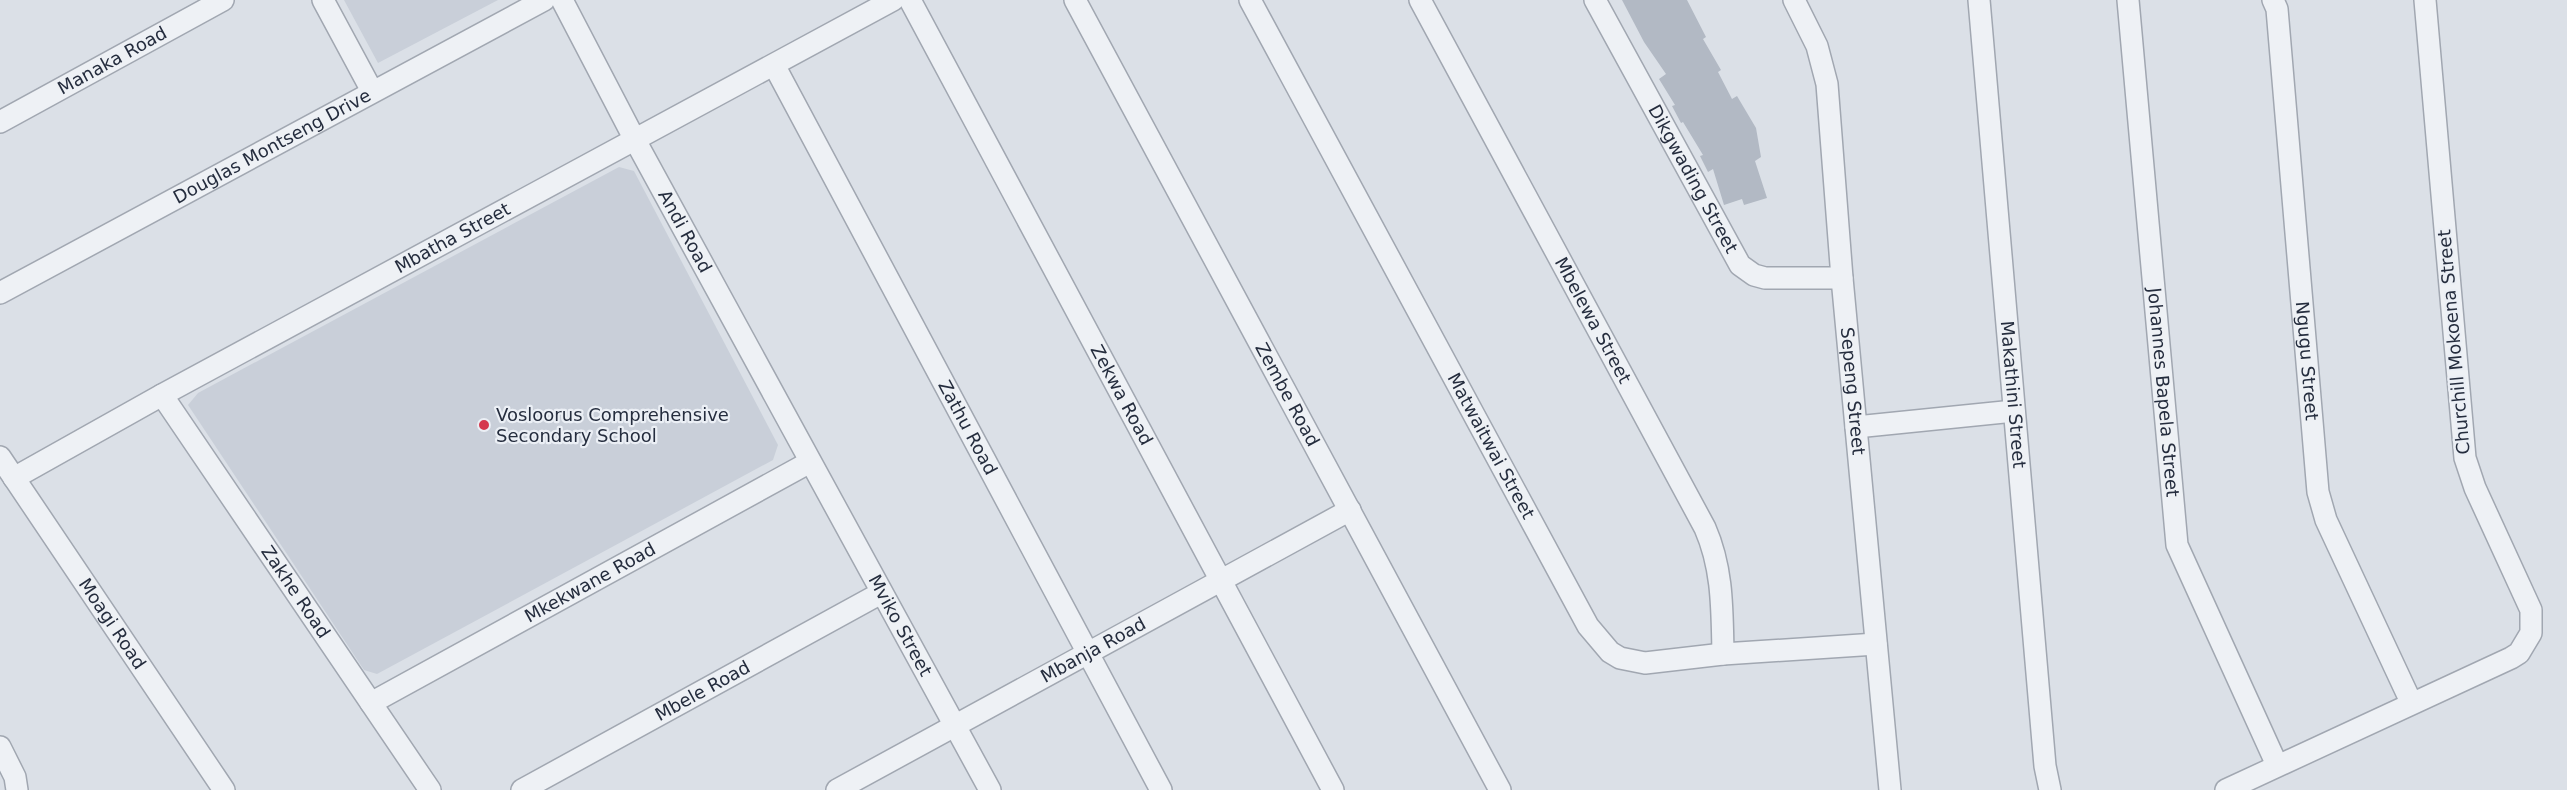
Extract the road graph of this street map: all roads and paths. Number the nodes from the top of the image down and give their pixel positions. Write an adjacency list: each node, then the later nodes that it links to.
1 (223, 0): 18 (street, Manaka Road)
2 (323, 0): 17 (street)
3 (544, 0): 17 (street, Douglas Montseng Drive)
4 (562, 0): 19 (street, Andi Road)
5 (893, 0): 16 (street, Mbatha Street)
6 (910, 0): 29 (street, Zekwa Road)
7 (1075, 0): 28 (street, Zembe Road)
8 (1250, 0): 32 (street, Matwaitwai Street)
9 (1420, 0): 32 (street, Mbelewa Street)
10 (1595, 0): 20 (street, Dikgwading Street)
11 (1794, 0): 20 (street, Sepeng Street)
12 (1979, 0): 23 (street, Makathini Street)
13 (2128, 0): 38 (street, Johannes Bapela Street)
14 (2273, 0): 34 (street, Ngugu Street)
15 (2425, 0): 34 (street, Churchill Mokoena Street)
16 (774, 64): 19 (street, Mbatha Street); 33 (street, Zathu Road)
17 (372, 91): 21 (street, Douglas Montseng Drive)
18 (0, 122)
19 (635, 140): 22 (street, Mbatha Street); 26 (street, Andi Road)
20 (1842, 278): 24 (street, Sepeng Street)
21 (0, 293)
22 (162, 395): 27 (street, Mbatha Street); 35 (street, Zakhe Road)
23 (2014, 411): 24 (street); 49 (street, Makathini Street)
24 (1856, 427): 31 (street, Sepeng Street)
25 (0, 457): 27 (street, Moagi Road)
26 (810, 462): 30 (street, Mviko Street); 35 (street, Mkekwane Road)
27 (14, 478): 40 (street, Moagi Road)
28 (1350, 510): 29 (street, Mbanja Road); 47 (street, Zembe Road)
29 (1221, 582): 33 (street, Mbanja Road); 46 (street, Zekwa Road)
30 (881, 593): 36 (street, Mviko Street); 42 (street, Mbele Road)
31 (1876, 644): 32 (street, Matwaitwai Street); 48 (street, Sepeng Street)
32 (1723, 654)
33 (1087, 655): 36 (street, Mbanja Road); 45 (street, Zathu Road)
34 (2412, 702): 38 (street, Churchill Mokoena Street)
35 (371, 703): 41 (street, Zakhe Road)
36 (955, 726): 43 (street, Mbanja Road); 44 (street, Mviko Street)
37 (0, 747): 39 (street)
38 (2277, 765): 50 (street, Churchill Mokoena Street)
39 (17, 790)
40 (224, 790)
41 (430, 790)
42 (522, 790)
43 (837, 790)
44 (990, 790)
45 (1161, 790)
46 (1333, 790)
47 (1500, 790)
48 (1890, 790)
49 (2050, 790)
50 (2226, 790)

